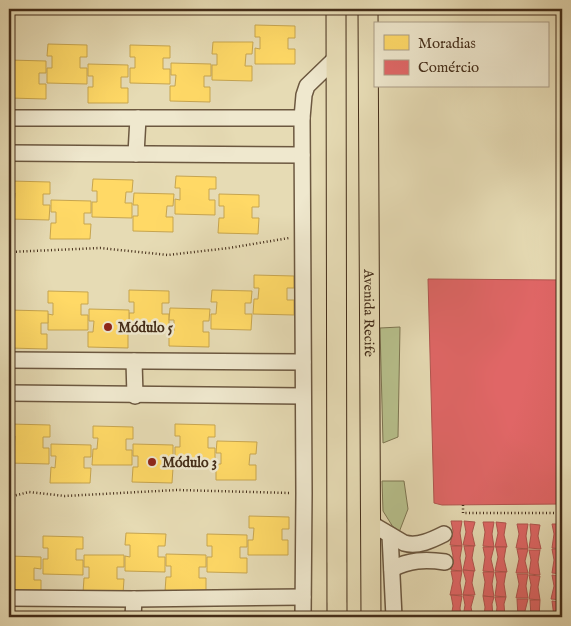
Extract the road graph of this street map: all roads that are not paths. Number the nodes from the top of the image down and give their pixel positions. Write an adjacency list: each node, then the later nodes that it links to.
1 (336, 9): 3 (main road)
2 (368, 9): 16 (main road, Avenida Recife)
3 (337, 57): 6 (street); 24 (main road)
4 (9, 118): 5 (street)
5 (138, 118): 6 (street); 8 (street)
6 (302, 118): 9 (street)
7 (9, 153): 8 (street)
8 (136, 154): 9 (street)
9 (302, 155): 12 (street)
10 (9, 360): 11 (street)
11 (134, 361): 12 (street); 14 (street)
12 (303, 362): 15 (street)
13 (9, 393): 14 (street)
14 (135, 396): 15 (street)
15 (303, 396): 21 (street)
16 (370, 523): 17 (street); 27 (main road, Avenida Recife)
17 (390, 534): 18 (street); 20 (street)
18 (444, 534)
19 (445, 562): 20 (street)
20 (392, 569): 28 (street)
21 (303, 597): 23 (street); 26 (street)
22 (9, 598): 23 (street)
23 (134, 599): 25 (street)
24 (338, 614)
25 (133, 617)
26 (303, 617)
27 (371, 617)
28 (394, 617)

